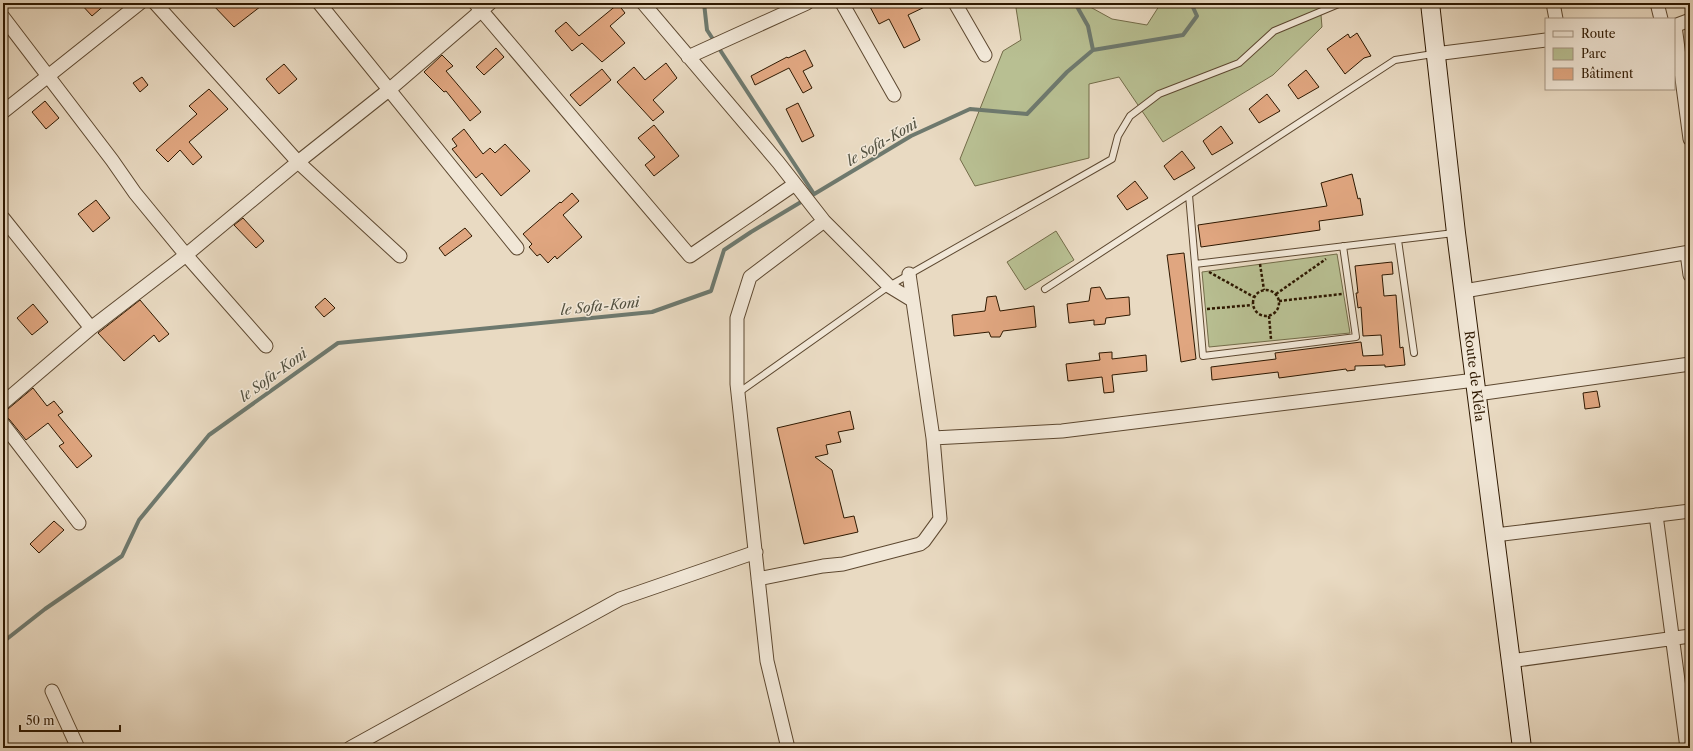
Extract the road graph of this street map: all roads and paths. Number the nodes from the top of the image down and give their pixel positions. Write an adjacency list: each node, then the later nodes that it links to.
1 (140, 3): 23 (street)
2 (155, 3): 28 (street)
3 (319, 3): 24 (street)
4 (643, 3): 22 (street)
5 (807, 3): 22 (street)
6 (842, 3): 25 (street)
7 (955, 3): 21 (street)
8 (1340, 3): 42 (lane)
9 (1430, 3): 20 (main road, Route de Kléla)
10 (1553, 3): 14 (street)
11 (1657, 3): 15 (street)
12 (482, 6): 24 (street); 29 (street)
13 (3, 17): 23 (street)
14 (1556, 18)
15 (1661, 18)
16 (1690, 20): 17 (street)
17 (1675, 26)
18 (1675, 33): 27 (street)
19 (1545, 40): 20 (street)
20 (1435, 54): 30 (lane); 33 (main road, Route de Kléla)
21 (985, 55)
22 (688, 57): 29 (street)
23 (48, 77): 26 (street); 38 (street)
24 (390, 89): 28 (street); 36 (street)
25 (894, 95)
26 (3, 112)
27 (1690, 139)
28 (298, 162): 38 (street); 39 (street)
29 (795, 184): 32 (street)
30 (1189, 195): 41 (lane); 45 (lane)
31 (3, 218): 56 (street)
32 (824, 221): 44 (street); 62 (street)
33 (1456, 233): 34 (lane); 47 (main road, Route de Kléla)
34 (1398, 240): 35 (lane); 59 (lane)
35 (1343, 246): 40 (lane); 48 (lane); 49 (path)
36 (517, 248)
37 (1688, 252): 43 (street); 47 (street)
38 (186, 255): 56 (street); 57 (street)
39 (400, 256)
40 (1259, 256): 41 (lane); 46 (path)
41 (1195, 264): 50 (path); 54 (lane)
42 (908, 274): 44 (lane); 51 (street)
43 (1690, 275)
44 (889, 286): 51 (street); 62 (lane)
45 (1045, 289)
46 (1264, 290): 49 (path); 50 (path)
47 (1464, 291): 61 (main road, Route de Kléla)
48 (1350, 293): 52 (path); 58 (lane)
49 (1276, 294): 52 (path)
50 (1254, 297): 53 (path)
51 (912, 300): 65 (street)
52 (1279, 301): 55 (path)
53 (1252, 305): 54 (path); 55 (path)
54 (1199, 310): 58 (lane)
55 (1269, 316): 58 (path)
56 (91, 328): 63 (street)
57 (266, 346)
58 (1272, 347)
59 (1414, 353)
60 (1690, 364): 61 (street)
61 (1476, 387): 65 (street); 69 (main road, Route de Kléla)
62 (738, 393): 70 (street)
63 (3, 402)
64 (3, 424): 68 (street)
65 (933, 438): 71 (street)
66 (1690, 511): 67 (street)
67 (1656, 516): 69 (street); 73 (street)
68 (79, 523)
69 (1495, 535): 74 (main road, Route de Kléla)
70 (756, 552): 71 (street); 77 (street)
71 (758, 579): 78 (street)
72 (1690, 636): 73 (street)
73 (1672, 638): 74 (street); 80 (street)
74 (1510, 661): 79 (main road, Route de Kléla)
75 (52, 691): 76 (street)
76 (78, 748)
77 (350, 748)
78 (788, 748)
79 (1522, 748)
80 (1687, 748)

